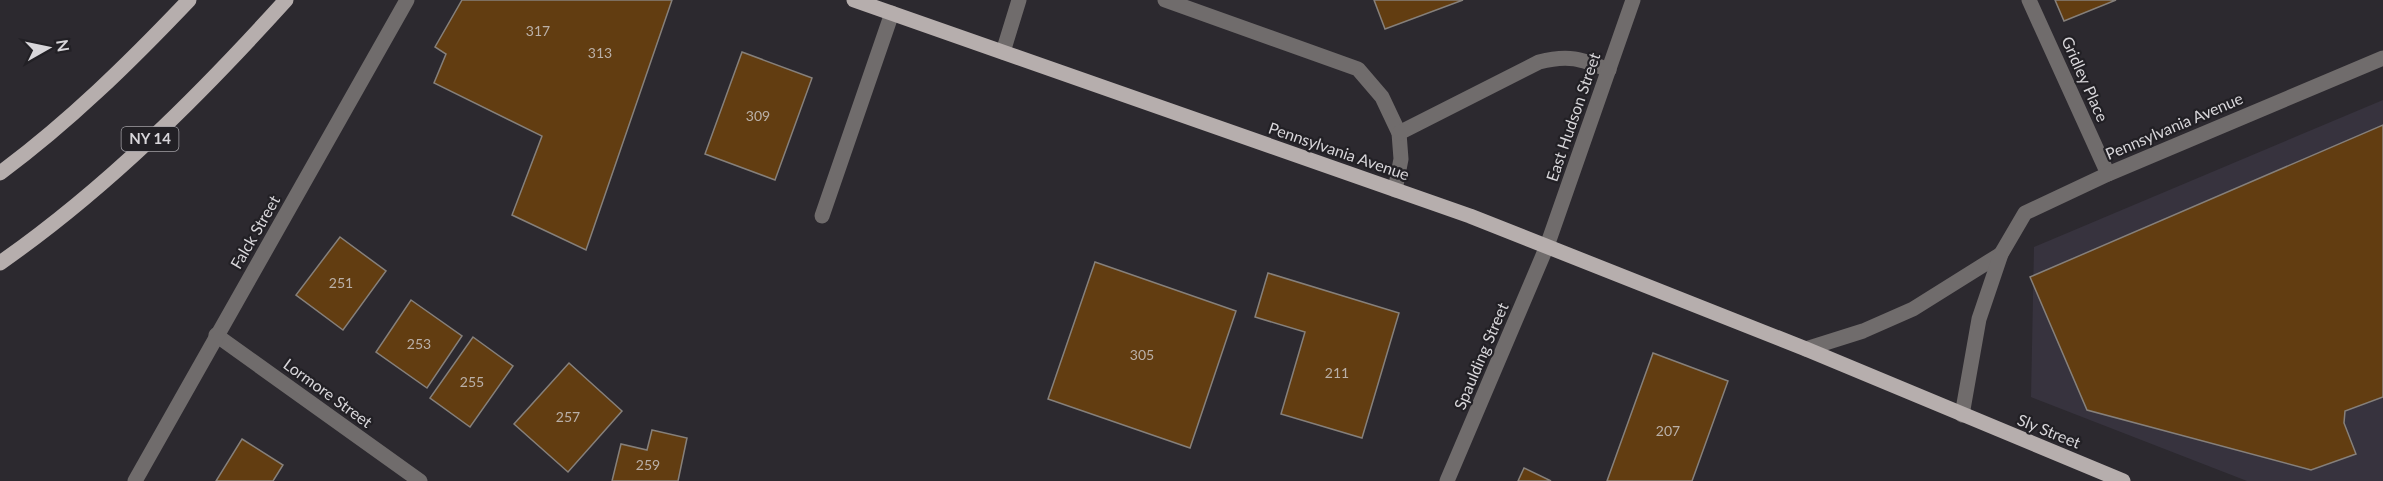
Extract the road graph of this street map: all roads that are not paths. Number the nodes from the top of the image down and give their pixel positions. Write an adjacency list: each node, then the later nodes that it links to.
1 (189, 0): 14 (main road)
2 (286, 0): 20 (main road, NY 14)
3 (407, 0): 21 (street, Falck Street)
4 (854, 0): 9 (main road, Pennsylvania Avenue)
5 (1019, 0): 10 (street)
6 (1165, 0): 13 (street)
7 (1634, 0): 12 (street, East Hudson Street)
8 (2030, 0): 15 (street, Gridley Place)
9 (892, 14): 10 (main road, Pennsylvania Avenue); 17 (street)
10 (1003, 52): 16 (main road, Pennsylvania Avenue)
11 (2383, 58): 15 (street, Pennsylvania Avenue)
12 (1609, 70): 13 (street); 18 (street, East Hudson Street)
13 (1399, 133): 16 (street)
14 (0, 173)
15 (2108, 174): 19 (street, Pennsylvania Avenue)
16 (1395, 190): 18 (main road, Pennsylvania Avenue)
17 (822, 216)
18 (1547, 246): 22 (main road, Pennsylvania Avenue); 26 (street, Spaulding Street)
19 (2001, 254): 22 (street, Pennsylvania Avenue); 23 (street, Pennsylvania Avenue)
20 (0, 263)
21 (216, 335): 24 (street, Falck Street); 25 (street, Lormore Street)
22 (1806, 349): 23 (main road, Pennsylvania Avenue)
23 (1962, 415): 27 (main road, Sly Street)
24 (135, 481)
25 (420, 481)
26 (1447, 481)
27 (2123, 481)

